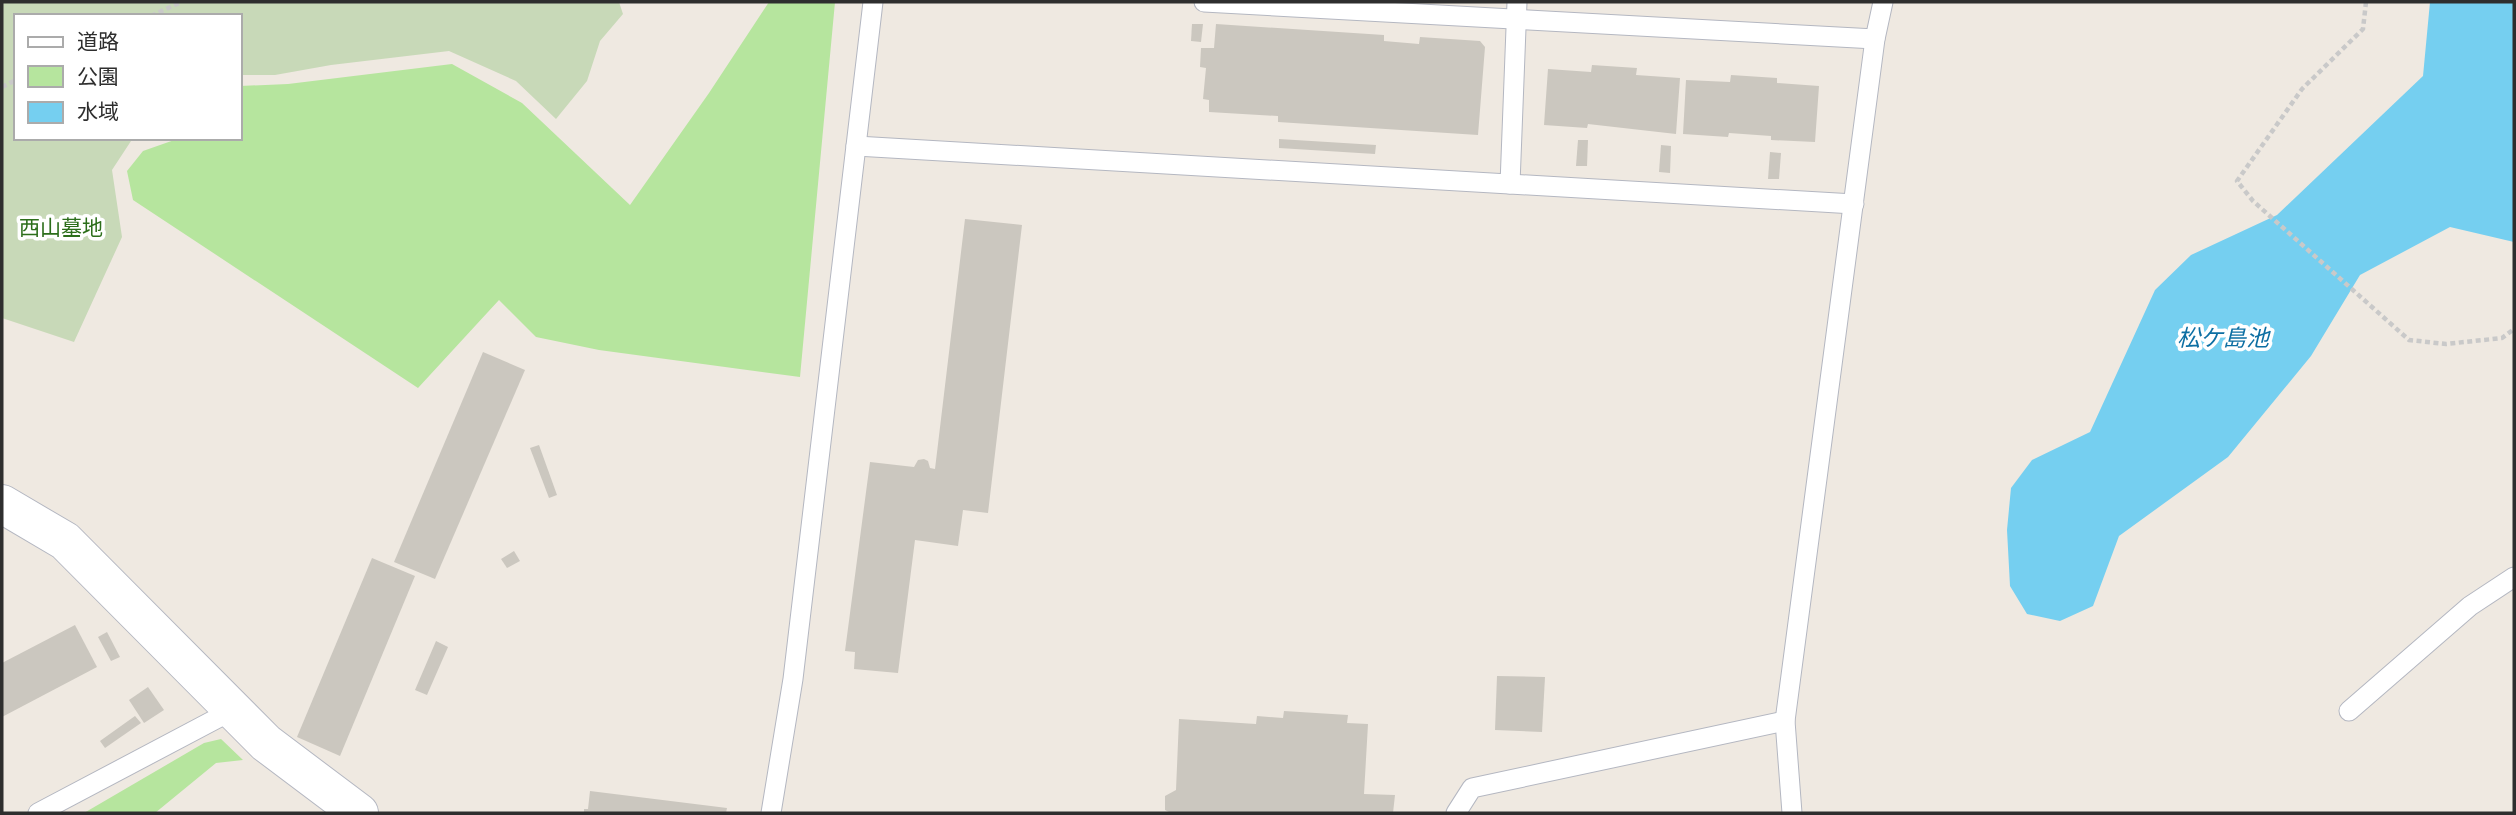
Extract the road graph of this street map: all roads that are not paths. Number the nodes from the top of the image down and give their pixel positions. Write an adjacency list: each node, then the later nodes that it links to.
1 (873, 2): 6 (lane)
2 (1204, 2): 4 (lane)
3 (1882, 2): 5 (lane)
4 (1517, 10): 5 (lane); 7 (lane)
5 (1875, 39): 8 (lane)
6 (856, 146): 7 (lane); 16 (lane)
7 (1510, 184): 8 (lane)
8 (1854, 204): 13 (lane)
9 (2, 504): 11 (street)
10 (2514, 577): 12 (lane)
11 (233, 710): 14 (lane); 15 (street)
12 (2349, 711)
13 (1785, 720): 17 (lane); 18 (lane)
14 (38, 813)
15 (359, 813)
16 (771, 813)
17 (1456, 813)
18 (1792, 813)

